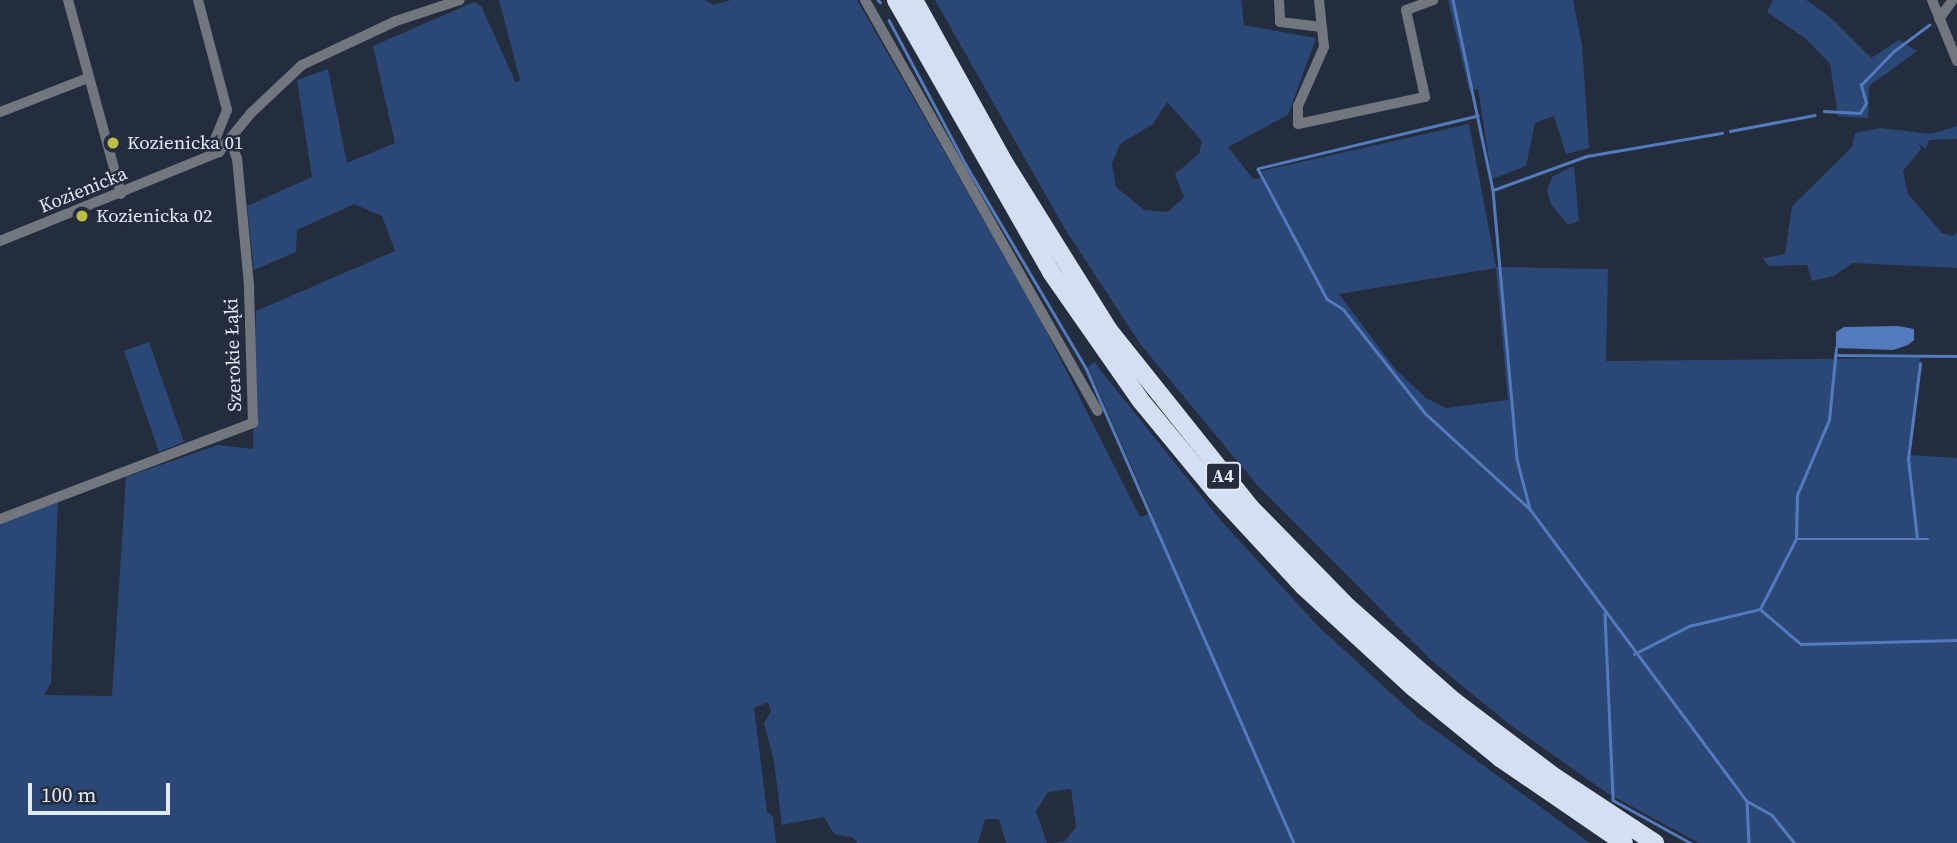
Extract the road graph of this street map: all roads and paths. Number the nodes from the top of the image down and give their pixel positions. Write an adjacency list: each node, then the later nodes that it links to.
1 (68, 0): 15 (street)
2 (198, 0): 18 (street)
3 (460, 0): 17 (street, Kozienicka)
4 (865, 0): 21 (street)
5 (896, 0): 23 (highway, A4)
6 (914, 0): 24 (highway, A4)
7 (1279, 0): 13 (street)
8 (1319, 0): 13 (street)
9 (1433, 0): 13 (street)
10 (1932, 0): 12 (street)
11 (1953, 0): 12 (street)
12 (1939, 19): 14 (street)
13 (1322, 27)
14 (1957, 61)
15 (88, 78): 16 (street); 19 (street)
16 (0, 112)
17 (231, 142): 18 (street, Kozienicka); 22 (street, Szerokie Łąki)
18 (219, 152): 19 (street, Kozienicka)
19 (121, 194): 20 (street, Kozienicka)
20 (0, 241)
21 (1098, 411)
22 (0, 519)
23 (1624, 843)
24 (1655, 843)

